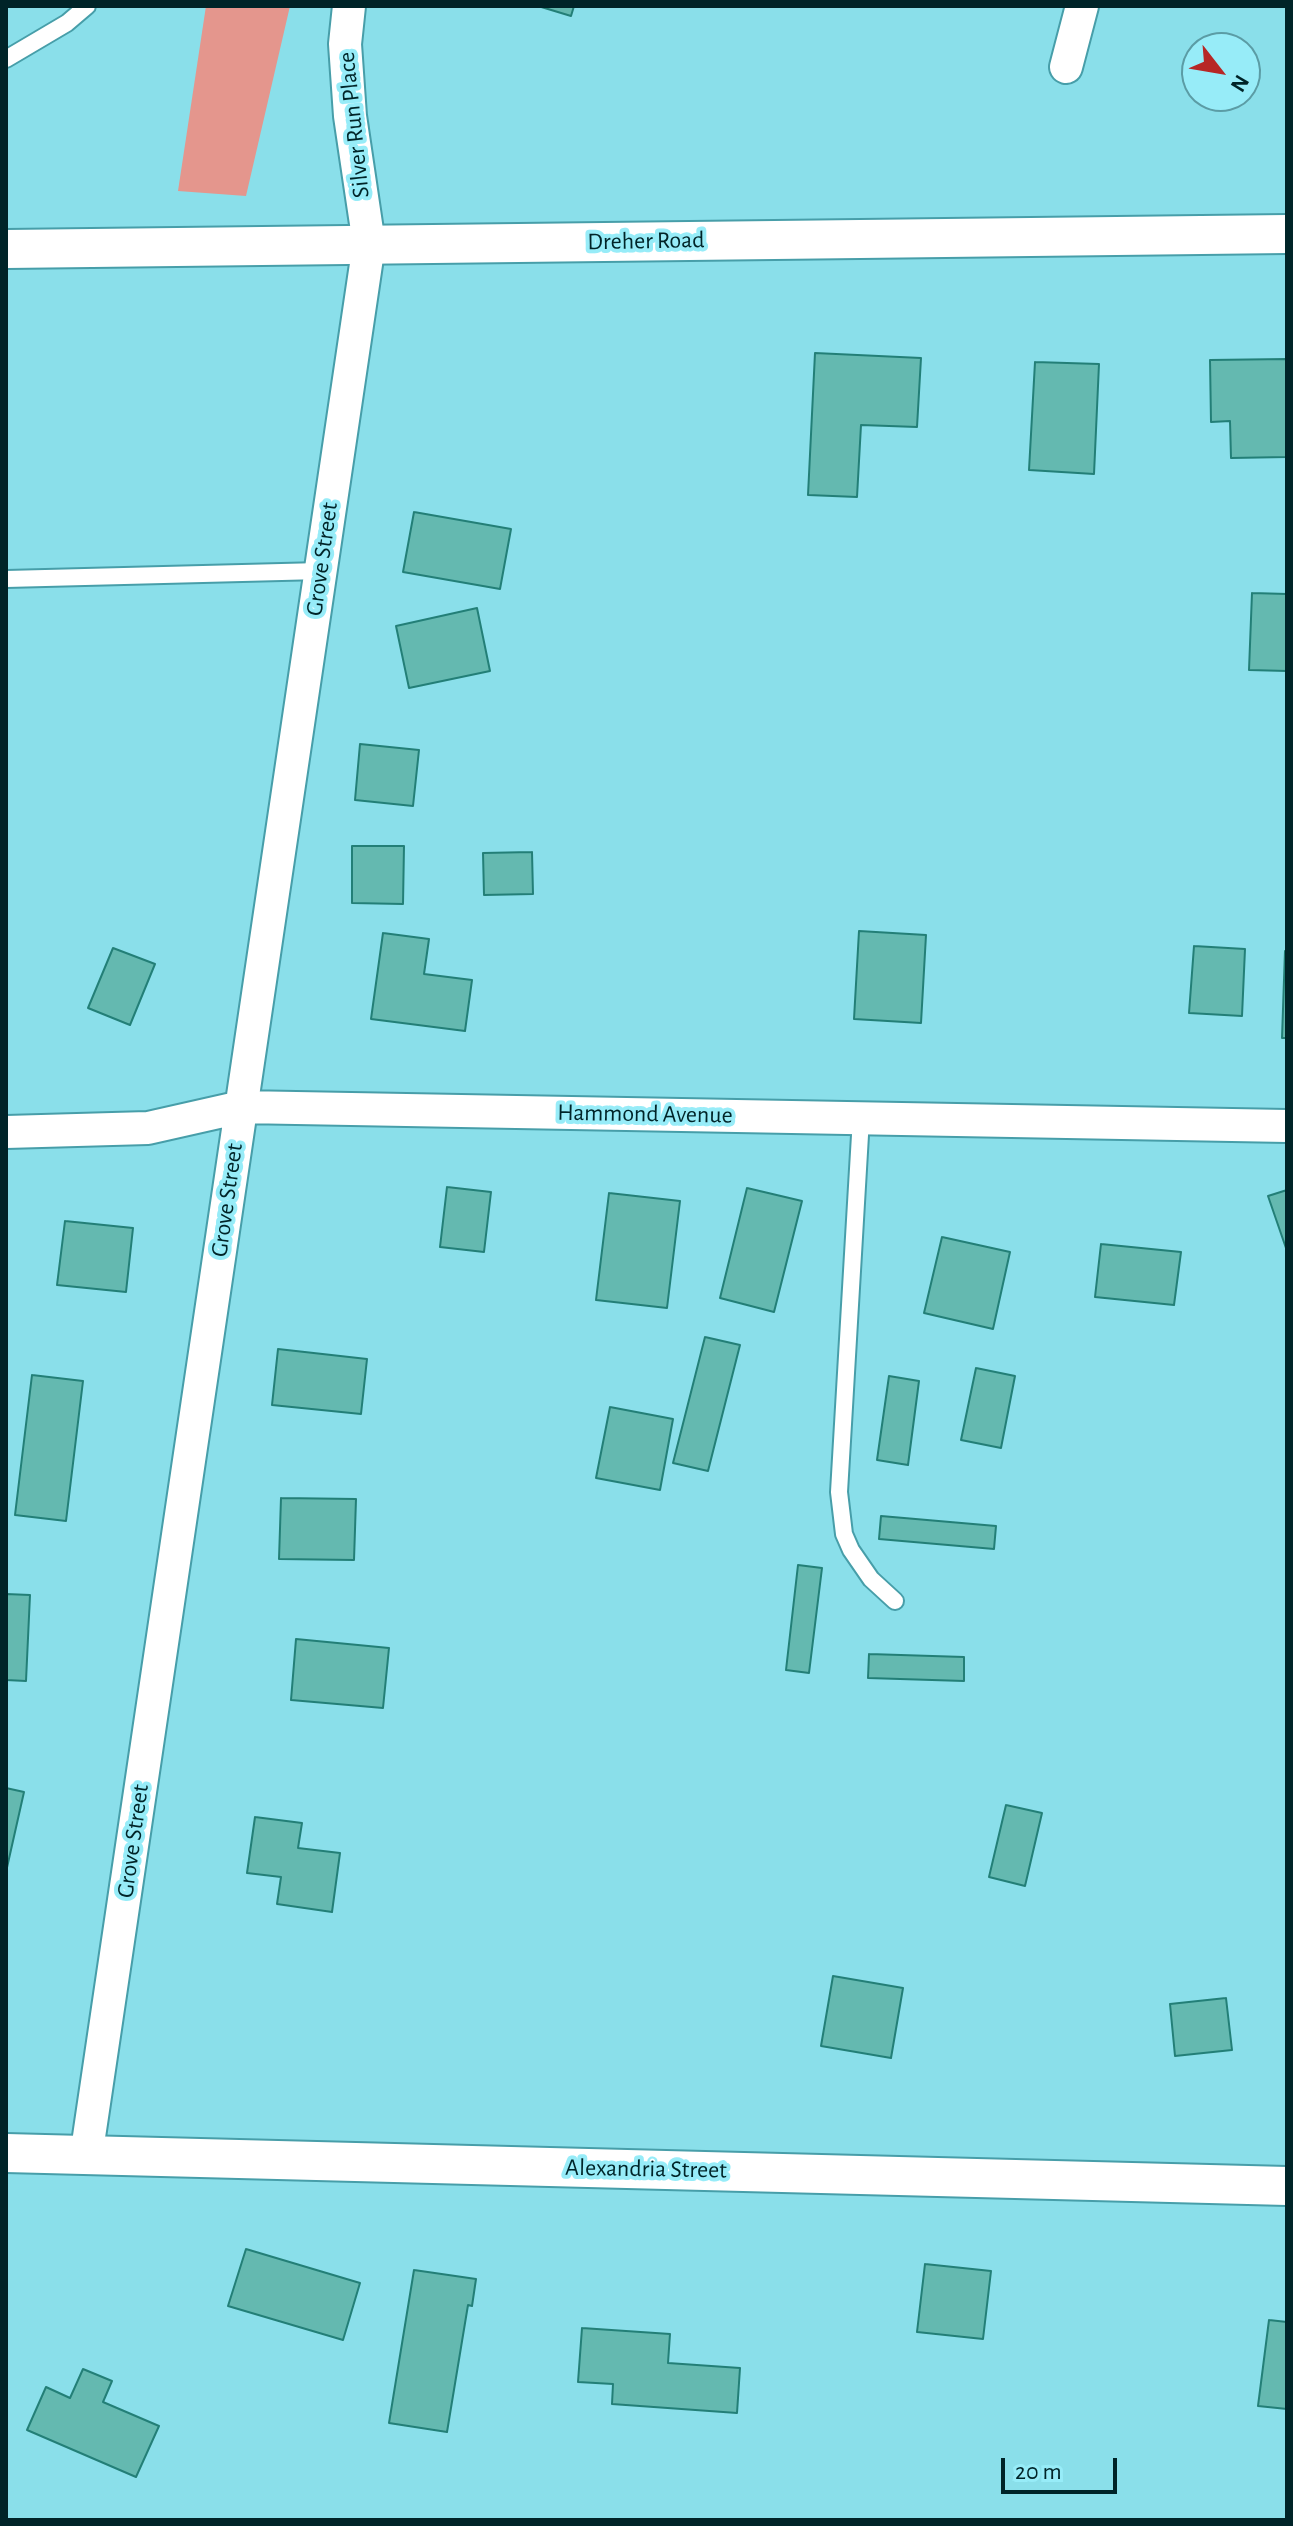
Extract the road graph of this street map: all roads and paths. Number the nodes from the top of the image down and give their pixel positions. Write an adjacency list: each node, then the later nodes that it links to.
1 (87, 6): 4 (lane)
2 (349, 6): 7 (street, Silver Run Place)
3 (1082, 6): 5 (street)
4 (6, 59)
5 (1066, 67)
6 (1287, 234): 7 (street, Dreher Road)
7 (369, 244): 8 (street, Dreher Road); 9 (street, Grove Street)
8 (6, 249)
9 (321, 571): 10 (lane); 11 (street, Grove Street)
10 (6, 579)
11 (241, 1107): 12 (street, Hammond Avenue); 14 (street, Hammond Avenue); 17 (street, Grove Street)
12 (861, 1118): 13 (street, Hammond Avenue); 15 (lane)
13 (1287, 1126)
14 (6, 1132)
15 (895, 1601)
16 (6, 2153): 17 (street, Alexandria Street)
17 (86, 2157): 18 (street, Alexandria Street)
18 (1287, 2186)

